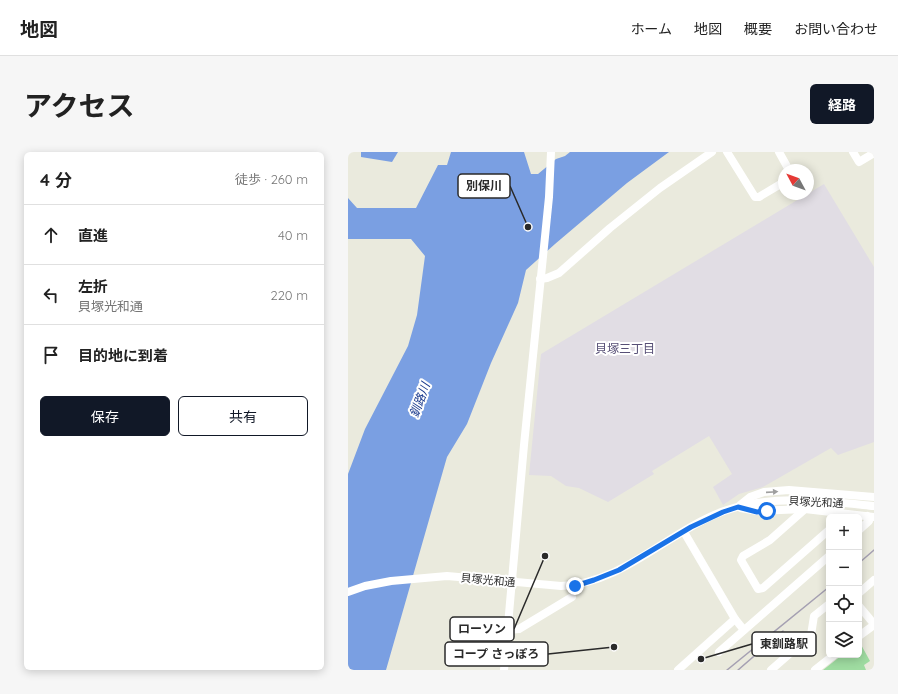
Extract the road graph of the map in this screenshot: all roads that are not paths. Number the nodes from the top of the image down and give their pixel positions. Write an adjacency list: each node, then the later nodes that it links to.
1 (712, 152): 9 (street)
2 (727, 152): 8 (street)
3 (779, 152): 7 (street)
4 (853, 152): 5 (street)
5 (874, 153)
6 (551, 154): 9 (street)
7 (786, 164)
8 (778, 186)
9 (540, 279): 21 (street)
10 (874, 497): 12 (street, one-way to 10)
11 (874, 506): 12 (street, 貝塚光和通)
12 (738, 507): 13 (street); 17 (street, 貝塚光和通)
13 (805, 509): 14 (street); 18 (street)
14 (838, 514)
15 (871, 516): 16 (street)
16 (862, 527)
17 (684, 532): 21 (street, 貝塚光和通); 27 (street)
18 (826, 533)
19 (826, 559): 30 (street)
20 (874, 580): 22 (street)
21 (512, 582): 23 (street, 貝塚光和通); 29 (street)
22 (862, 590)
23 (348, 592)
24 (572, 597): 29 (street)
25 (826, 606): 36 (street)
26 (862, 610): 28 (street)
27 (735, 619): 30 (street); 35 (street)
28 (874, 624): 31 (street)
29 (508, 630): 34 (street)
30 (744, 630): 32 (street)
31 (862, 634)
32 (720, 652)
33 (830, 658): 37 (street)
34 (504, 670)
35 (678, 670)
36 (771, 670)
37 (816, 670)

